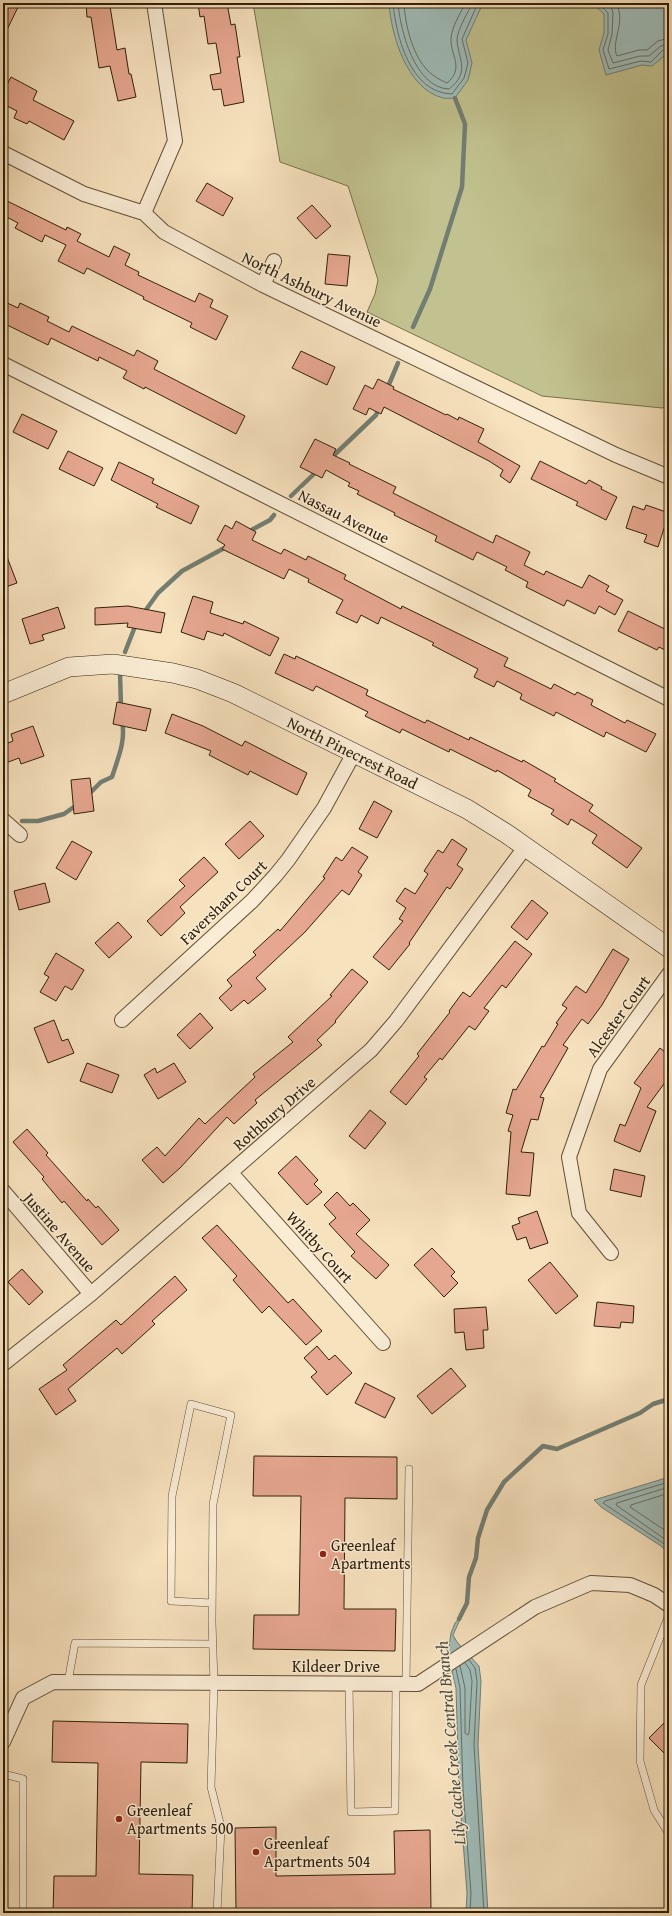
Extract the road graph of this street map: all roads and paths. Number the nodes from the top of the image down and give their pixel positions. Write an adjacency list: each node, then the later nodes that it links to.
1 (154, 3): 3 (street)
2 (3, 153): 3 (street)
3 (144, 213): 5 (street, North Ashbury Avenue)
4 (274, 261): 5 (street)
5 (263, 285): 7 (street, North Ashbury Avenue)
6 (3, 364): 9 (street, Nassau Avenue)
7 (669, 476)
8 (3, 694): 10 (street, North Pinecrest Road)
9 (669, 699)
10 (354, 753): 13 (street, North Pinecrest Road); 16 (street, Faversham Court)
11 (3, 820): 12 (street)
12 (20, 834)
13 (526, 846): 14 (street, North Pinecrest Road); 17 (street, Rothbury Drive)
14 (669, 948)
15 (669, 974): 19 (street, Alcester Court)
16 (122, 1020)
17 (231, 1173): 20 (street, Rothbury Drive); 21 (street, Whitby Court)
18 (3, 1191): 20 (street, Justine Avenue)
19 (611, 1253)
20 (91, 1294): 22 (street, Rothbury Drive)
21 (383, 1344)
22 (3, 1364)
23 (409, 1470): 31 (lane)
24 (212, 1603): 24 (lane); 27 (lane)
25 (669, 1605): 31 (street, Kildeer Drive)
26 (669, 1615): 34 (lane)
27 (212, 1644): 28 (lane); 29 (lane)
28 (68, 1682): 29 (street, Kildeer Drive); 32 (street, Kildeer Drive)
29 (214, 1682): 30 (street, Kildeer Drive); 36 (lane)
30 (349, 1683): 31 (street, Kildeer Drive); 31 (lane)
31 (401, 1684)
32 (3, 1742)
33 (3, 1774): 35 (lane)
34 (669, 1834)
35 (23, 1913)
36 (217, 1913)

